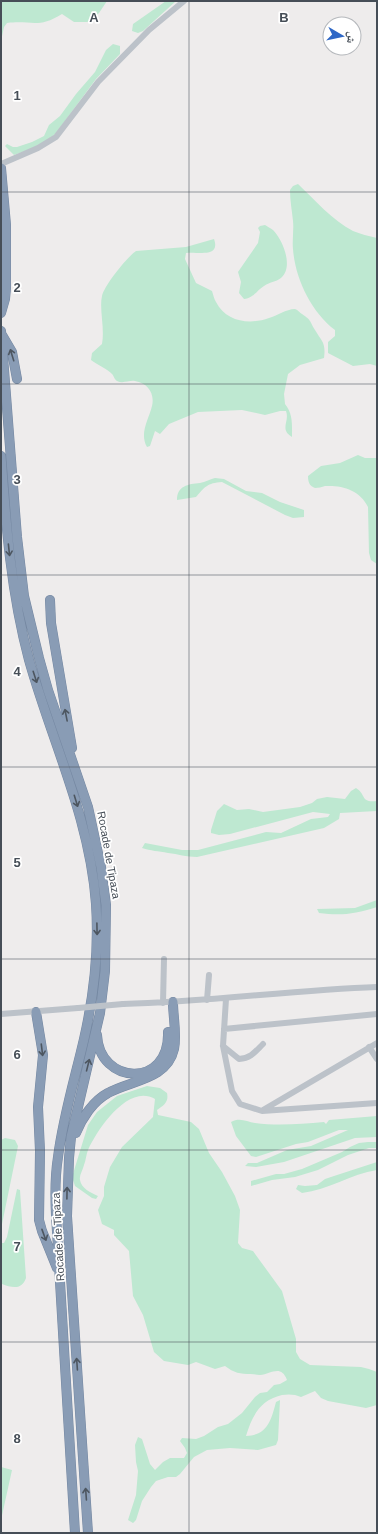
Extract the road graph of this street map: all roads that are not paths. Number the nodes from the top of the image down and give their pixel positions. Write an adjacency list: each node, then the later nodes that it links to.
1 (184, 1): 2 (street)
2 (1, 164)
3 (1, 168): 4 (highway)
4 (1, 313)
5 (1, 331): 6 (highway, Rocade de Tipaza)
6 (1, 334): 7 (highway, one-way to 6); 10 (highway, Rocade de Tipaza)
7 (17, 379)
8 (1, 456): 30 (highway, Rocade de Tipaza, one-way to 30)
9 (50, 600): 10 (highway, one-way to 9)
10 (74, 767): 18 (highway, Rocade de Tipaza)
11 (164, 959): 16 (street)
12 (209, 975): 15 (street)
13 (377, 987): 14 (street)
14 (226, 999): 15 (street); 21 (street)
15 (207, 1000): 16 (street)
16 (168, 1003): 17 (street, bridge); 18 (highway); 29 (highway)
17 (36, 1012): 19 (street); 30 (highway, one-way to 30)
18 (100, 1013): 29 (highway, Rocade de Tipaza, one-way to 18)
19 (1, 1014)
20 (377, 1014): 21 (street)
21 (224, 1029): 24 (street)
22 (377, 1042): 25 (street)
23 (263, 1044): 24 (street)
24 (223, 1046): 28 (street)
25 (369, 1047): 26 (street); 28 (street)
26 (377, 1059)
27 (377, 1103): 28 (street)
28 (262, 1111)
29 (69, 1158): 32 (highway, Rocade de Tipaza, one-way to 29)
30 (60, 1278): 31 (highway, Rocade de Tipaza)
31 (75, 1533)
32 (88, 1533)

